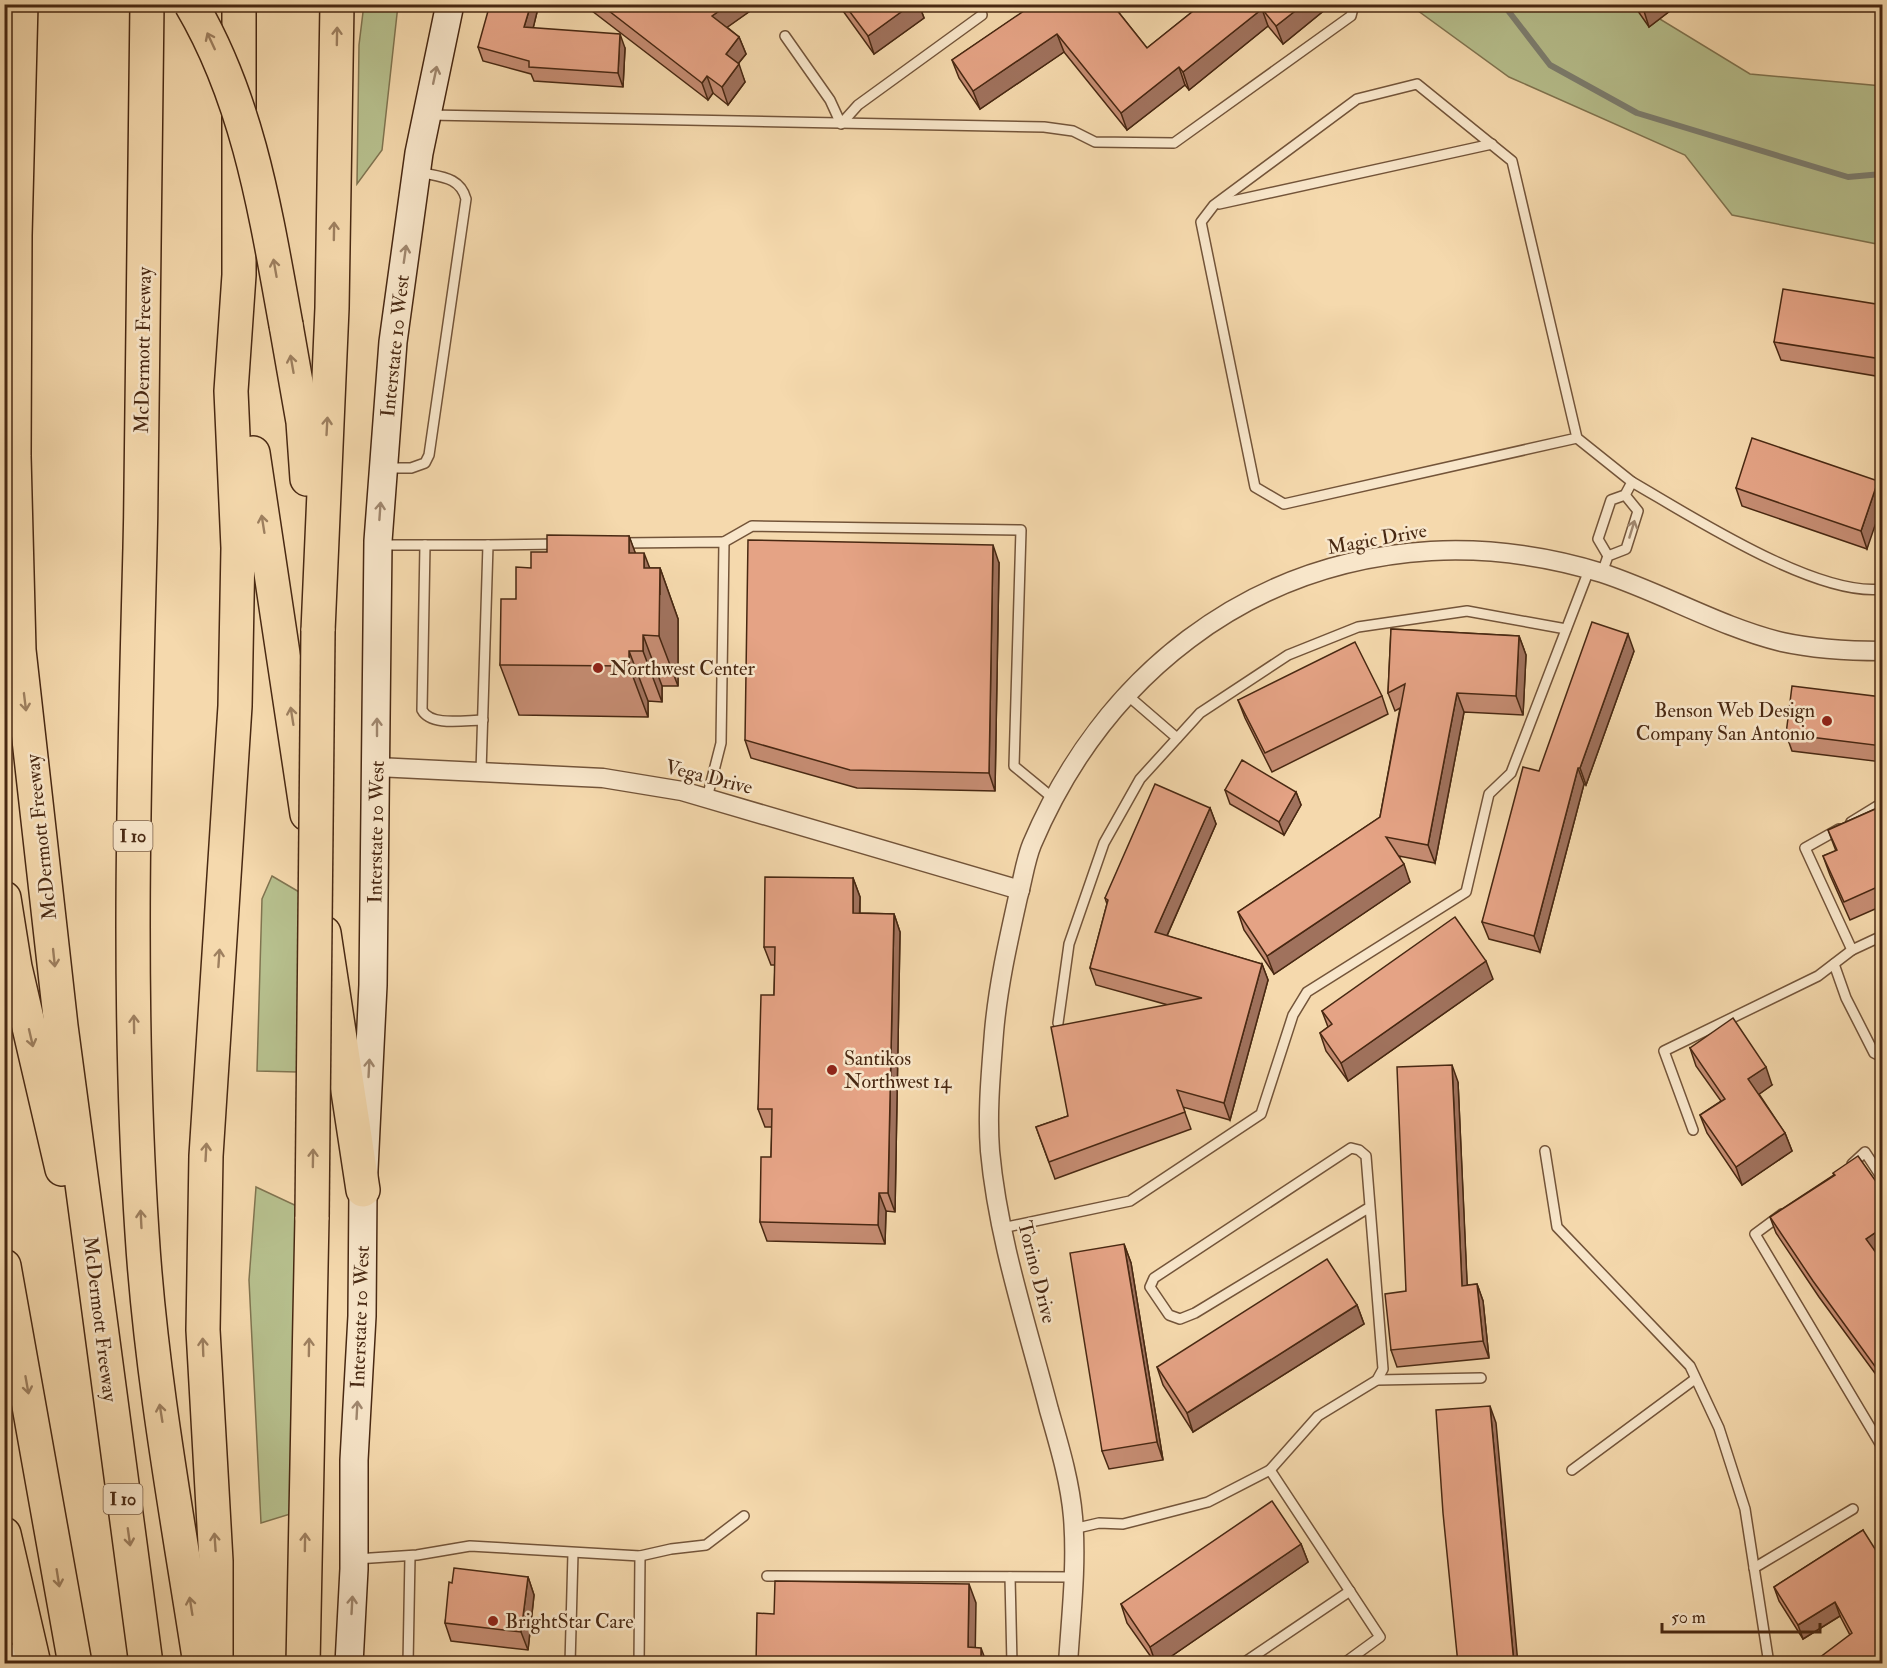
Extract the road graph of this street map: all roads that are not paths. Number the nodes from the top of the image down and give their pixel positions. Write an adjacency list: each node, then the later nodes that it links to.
1 (21, 4): 56 (highway, McDermott Freeway / I 10, one-way to 56)
2 (147, 4): 81 (highway, McDermott Freeway / I 10, one-way to 2)
3 (191, 4): 30 (highway, one-way to 3, bridge)
4 (239, 4): 15 (highway)
5 (337, 4): 30 (highway, one-way to 5)
6 (450, 4): 10 (main road, Interstate 10 West, one-way to 6)
7 (1354, 4): 11 (lane)
8 (982, 15): 11 (lane)
9 (785, 36): 11 (lane)
10 (427, 115): 11 (lane); 13 (main road, Interstate 10 West)
11 (841, 124)
12 (1492, 144): 14 (lane); 14 (lane); 16 (lane)
13 (416, 172): 17 (main road, Interstate 10 West, one-way to 13); 17 (lane)
14 (1214, 205): 16 (lane)
15 (239, 275): 51 (highway, one-way to 15); 82 (highway, one-way to 15)
16 (1577, 438): 18 (lane)
17 (383, 468): 23 (main road, Interstate 10 West, one-way to 17)
18 (1632, 482): 19 (lane); 28 (lane)
19 (1625, 495): 26 (lane); 26 (lane, one-way to 19)
20 (724, 542): 22 (lane); 37 (lane); 38 (lane)
21 (571, 544): 25 (lane)
22 (606, 544)
23 (378, 545): 24 (lane); 35 (main road, Interstate 10 West, one-way to 23)
24 (425, 545): 25 (lane); 33 (lane)
25 (488, 545): 33 (lane)
26 (1608, 556): 27 (lane)
27 (1596, 572): 29 (lane); 31 (street, Magic Drive); 32 (street, Magic Drive)
28 (1882, 589)
29 (1566, 629): 34 (lane); 54 (lane)
30 (318, 631): 83 (highway, one-way to 30, bridge)
31 (1882, 651)
32 (1126, 694): 34 (lane); 38 (street, Magic Drive)
33 (483, 720): 36 (lane)
34 (1177, 738): 45 (lane)
35 (377, 766): 36 (street, Vega Drive); 51 (main road, Interstate 10 West, one-way to 35)
36 (481, 772): 37 (street, Vega Drive)
37 (707, 798): 40 (street, Vega Drive)
38 (1054, 799): 40 (street, Magic Drive)
39 (1882, 803): 43 (lane)
40 (1020, 890): 54 (street, Torino Drive)
41 (4, 898): 56 (highway, one-way to 56)
42 (1882, 936): 43 (lane)
43 (1852, 950): 44 (lane)
44 (1834, 964): 46 (lane); 47 (lane)
45 (1058, 1023)
46 (1882, 1057)
47 (1693, 1130)
48 (1545, 1151): 58 (lane)
49 (1841, 1172): 50 (lane)
50 (1882, 1178)
51 (363, 1190): 70 (main road, Interstate 10 West, one-way to 51)
52 (1793, 1206): 60 (lane)
53 (1370, 1207): 53 (lane); 59 (lane)
54 (1002, 1228): 65 (street, Torino Drive)
55 (4, 1266): 79 (highway, one-way to 79)
56 (101, 1334): 80 (highway, McDermott Freeway / I 10, one-way to 80)
57 (1481, 1378): 59 (lane)
58 (1695, 1379): 62 (lane); 71 (lane)
59 (1377, 1380): 61 (lane)
60 (1882, 1447)
61 (1270, 1470): 65 (lane); 75 (lane)
62 (1572, 1470)
63 (1853, 1509): 71 (lane)
64 (744, 1516): 69 (lane)
65 (1073, 1529): 74 (street, Torino Drive)
66 (4, 1534): 78 (highway)
67 (573, 1552): 68 (lane); 69 (lane); 86 (lane)
68 (410, 1556): 70 (lane); 85 (lane)
69 (640, 1556): 87 (lane)
70 (354, 1560): 84 (main road, Interstate 10 West, one-way to 70)
71 (1754, 1568): 92 (lane)
72 (767, 1576): 73 (lane)
73 (1010, 1577): 74 (lane); 88 (lane)
74 (1074, 1578): 89 (street, Torino Drive)
75 (1350, 1592): 90 (lane); 91 (lane)
76 (4, 1655): 77 (main road)
77 (7, 1664)
78 (34, 1664)
79 (75, 1664)
80 (146, 1664)
81 (200, 1664)
82 (216, 1664)
83 (303, 1664)
84 (349, 1664)
85 (408, 1664)
86 (570, 1664)
87 (639, 1664)
88 (1012, 1664)
89 (1068, 1664)
90 (1242, 1664)
91 (1343, 1664)
92 (1769, 1664)

